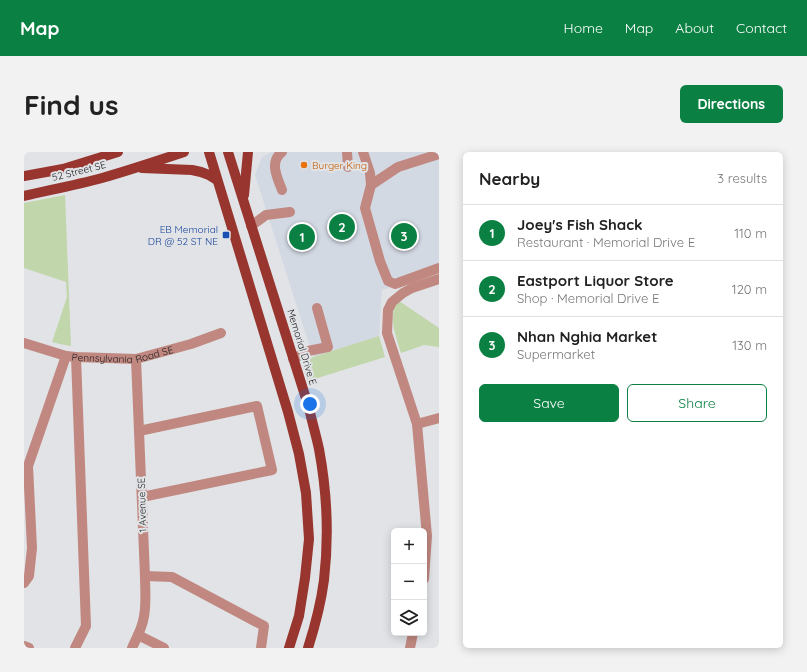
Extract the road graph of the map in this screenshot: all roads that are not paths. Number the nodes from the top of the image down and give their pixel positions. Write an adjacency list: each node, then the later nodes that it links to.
1 (118, 152): 12 (main road, 52 Street SE)
2 (184, 152): 11 (main road, 52 Street SE)
3 (209, 152): 13 (main road)
4 (228, 152): 17 (main road, Memorial Drive E)
5 (248, 152): 17 (main road)
6 (282, 152): 15 (street)
7 (347, 152): 10 (street)
8 (362, 152): 14 (street)
9 (439, 154): 14 (street)
10 (348, 167)
11 (136, 168): 13 (main road); 16 (main road, 52 Street SE)
12 (24, 176)
13 (217, 180): 43 (main road)
14 (371, 184): 20 (street)
15 (282, 190)
16 (24, 196)
17 (243, 199): 19 (main road, Memorial Drive E)
18 (290, 212): 19 (street)
19 (251, 226): 27 (main road, Memorial Drive E)
20 (439, 268)
21 (439, 279): 29 (street)
22 (317, 308): 27 (street)
23 (221, 333): 26 (street, Pennsylvania Road SE)
24 (24, 343): 25 (street, Pennsylvania Road SE)
25 (71, 356): 26 (street, Pennsylvania Road SE); 34 (street); 39 (street)
26 (136, 359): 30 (street, 1 Avenue SE)
27 (293, 359): 44 (main road, Memorial Drive E)
28 (439, 418): 29 (street)
29 (417, 424): 32 (street)
30 (139, 431): 31 (street, 1 Avenue SE); 31 (street)
31 (142, 498): 33 (street, 1 Avenue SE)
32 (425, 564)
33 (145, 576): 35 (street, 1 Avenue SE); 42 (street)
34 (24, 583)
35 (138, 635): 40 (street, 1 Avenue SE); 41 (street)
36 (412, 636): 45 (street)
37 (24, 646): 38 (street)
38 (29, 648)
39 (75, 648)
40 (132, 648)
41 (164, 648)
42 (260, 648)
43 (289, 648)
44 (308, 648)
45 (410, 648)

